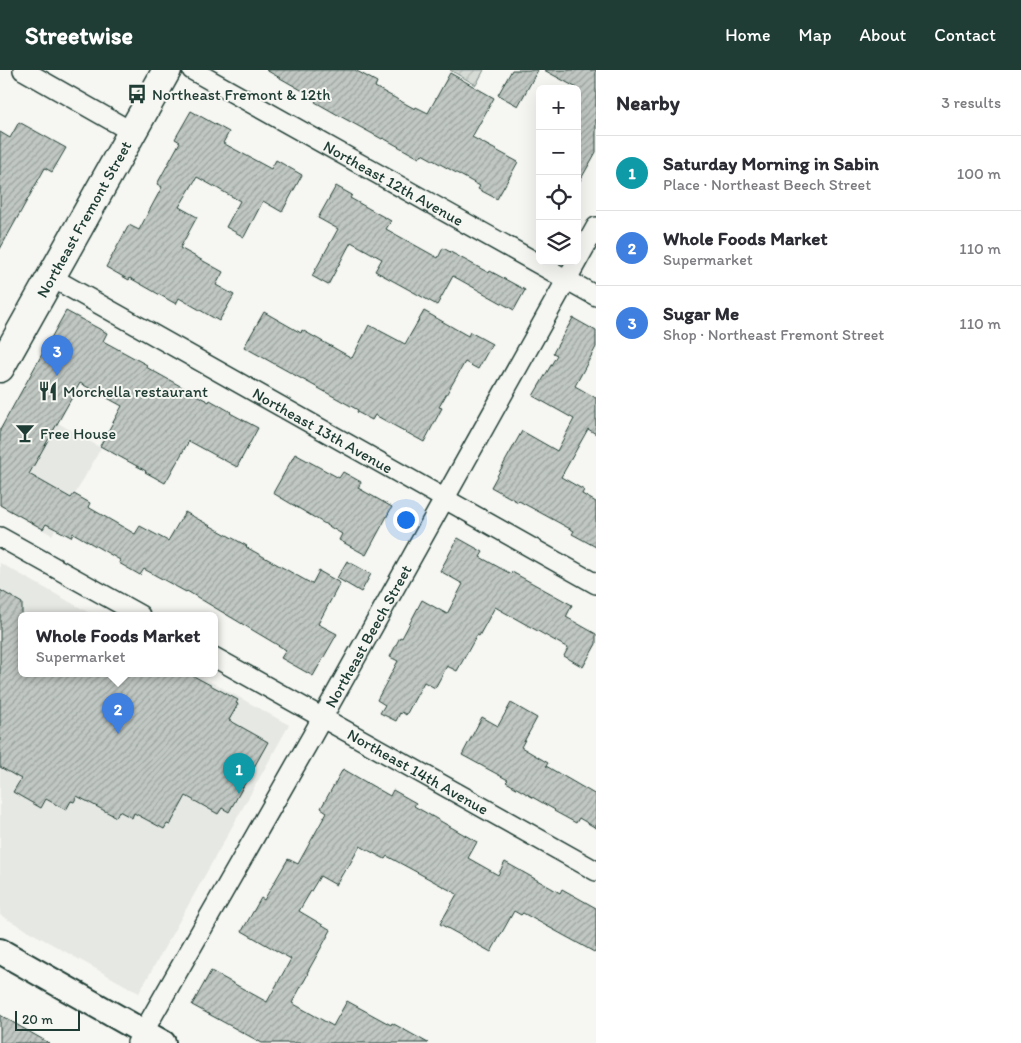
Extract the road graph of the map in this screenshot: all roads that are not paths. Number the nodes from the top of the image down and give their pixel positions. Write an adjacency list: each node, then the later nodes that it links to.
1 (22, 70): 4 (street)
2 (167, 70): 4 (main road, Northeast Fremont Street)
3 (192, 70): 7 (street, Northeast 12th Avenue)
4 (132, 132): 6 (main road, Northeast Fremont Street)
5 (596, 228): 7 (street, Northeast Beech Street)
6 (51, 277): 9 (main road, Northeast Fremont Street); 10 (street, Northeast 13th Avenue)
7 (567, 280): 8 (street, Northeast 12th Avenue); 10 (street, Northeast Beech Street)
8 (596, 296)
9 (2, 361)
10 (445, 499): 12 (street, Northeast 13th Avenue); 15 (street, Northeast Beech Street)
11 (0, 537): 13 (street)
12 (596, 584)
13 (135, 612)
14 (218, 659): 15 (street, Northeast 14th Avenue)
15 (322, 717): 16 (street, Northeast 14th Avenue); 18 (street, Northeast Beech Street)
16 (596, 871)
17 (0, 951): 18 (street)
18 (148, 1039)

